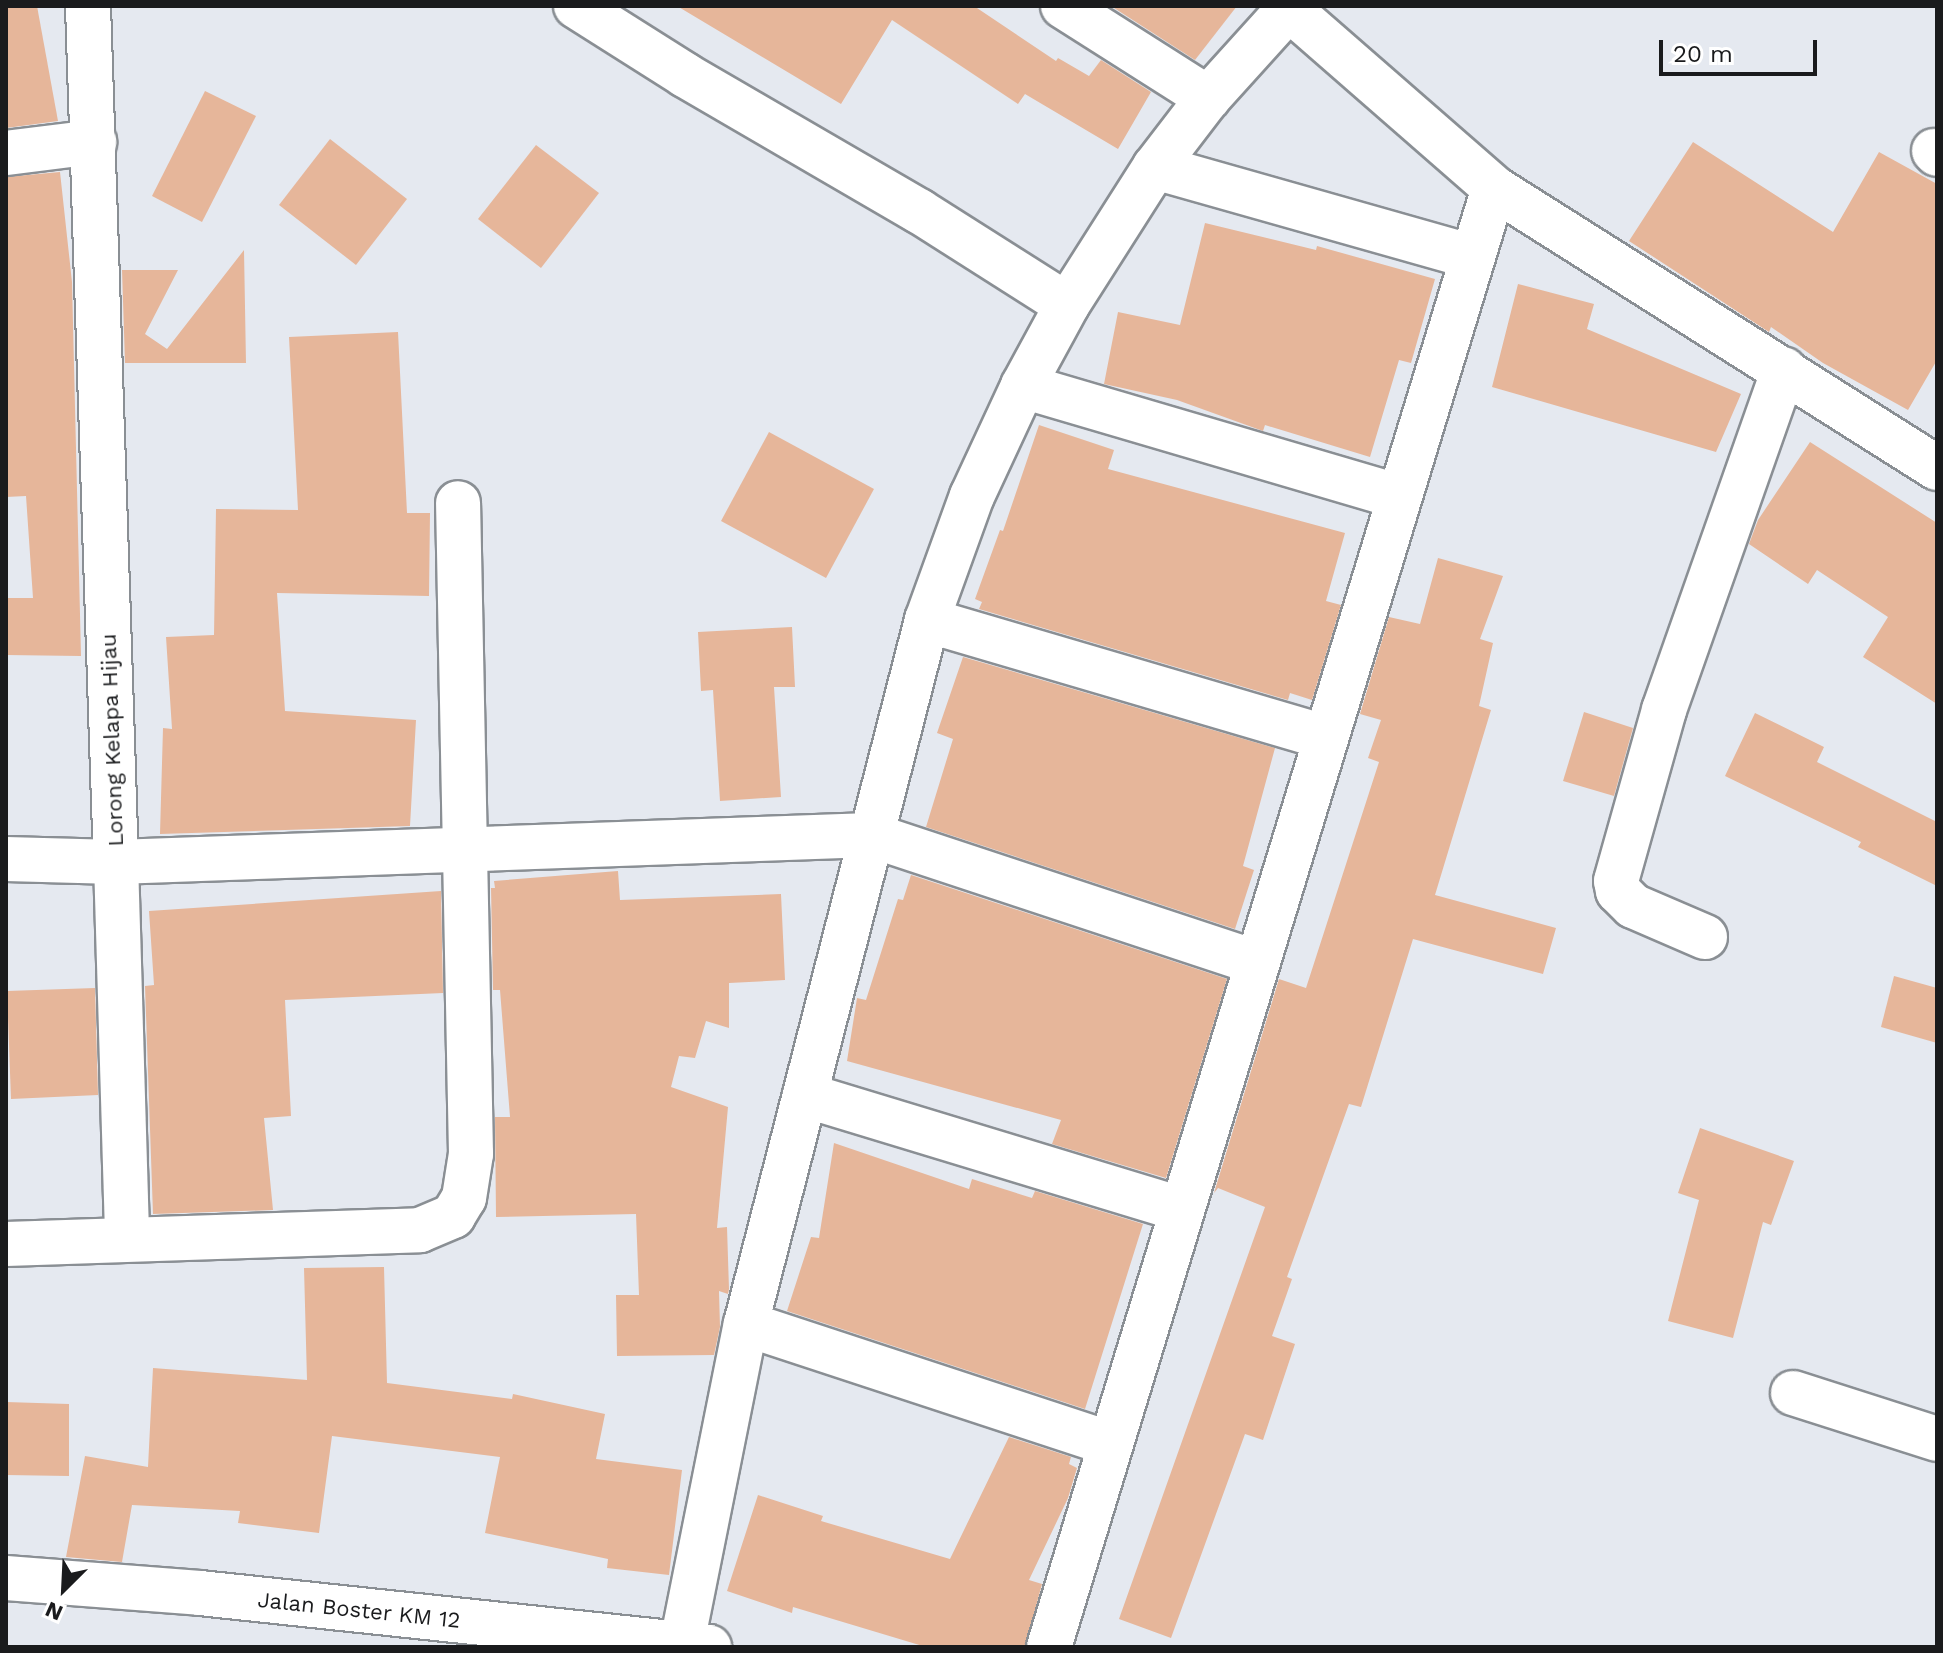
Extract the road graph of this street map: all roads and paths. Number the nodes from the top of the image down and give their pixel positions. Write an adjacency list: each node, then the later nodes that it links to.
1 (88, 6): 6 (street, Lorong Kelapa Hijau)
2 (576, 6): 11 (street)
3 (1063, 6): 5 (street)
4 (1290, 7): 5 (street); 9 (street)
5 (1208, 98): 8 (street)
6 (94, 142): 7 (street); 22 (street, Lorong Kelapa Hijau)
7 (6, 153)
8 (1155, 167): 10 (street); 11 (street)
9 (1494, 188): 10 (street); 12 (street)
10 (1473, 257): 15 (street)
11 (1067, 305): 13 (street)
12 (1784, 370): 14 (street); 23 (street)
13 (1023, 386): 15 (street); 17 (street)
14 (1937, 468)
15 (1399, 497): 18 (street)
16 (458, 503): 20 (street)
17 (927, 620): 18 (street); 19 (street)
18 (1325, 737): 24 (street)
19 (871, 835): 20 (street, Lorong Kelapa Hijau); 24 (street); 25 (street)
20 (465, 850): 22 (street, Lorong Kelapa Hijau); 27 (street)
21 (6, 859): 22 (street)
22 (116, 862): 27 (street)
23 (1705, 937)
24 (1256, 962): 26 (street)
25 (805, 1095): 26 (street); 29 (street)
26 (1181, 1209): 32 (street)
27 (127, 1237): 28 (street)
28 (6, 1244)
29 (746, 1324): 32 (street); 35 (street)
30 (1793, 1393): 31 (street)
31 (1937, 1439)
32 (1109, 1443): 36 (street)
33 (6, 1578): 34 (street, Jalan Boster KM 12)
34 (358, 1629): 35 (street, Jalan Boster KM 12)
35 (697, 1645)
36 (1049, 1647)

